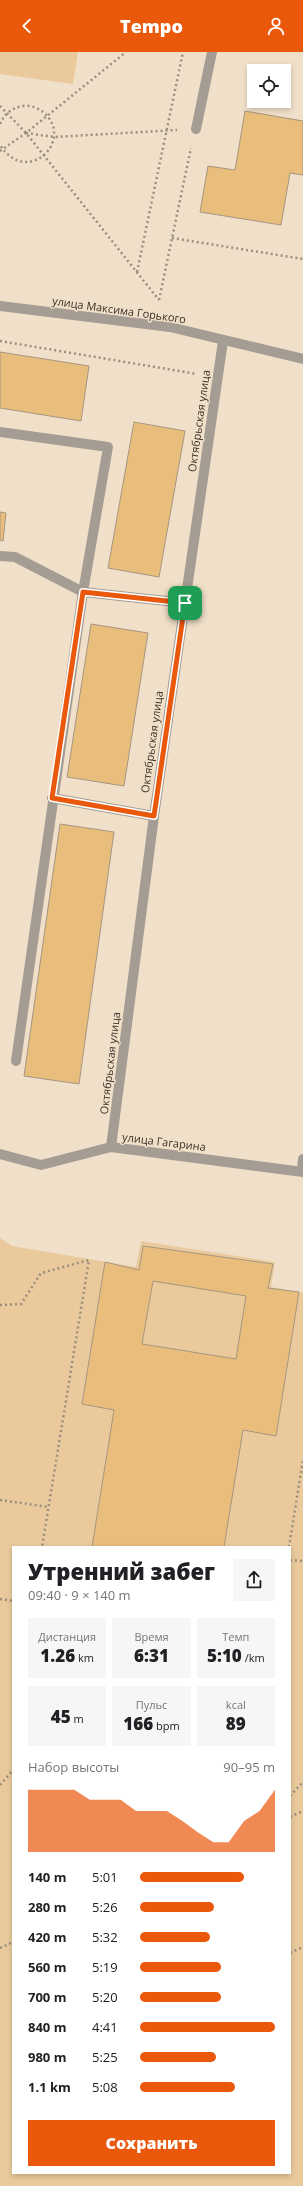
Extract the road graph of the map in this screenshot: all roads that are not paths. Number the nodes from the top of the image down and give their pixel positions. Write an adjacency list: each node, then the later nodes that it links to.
1 (212, 52): 2 (street)
2 (196, 129)
3 (0, 306): 4 (street, улица Максима Горького)
4 (223, 341): 5 (street, улица Максима Горького); 9 (street, Октябрьская улица)
5 (303, 359)
6 (0, 432): 8 (street)
7 (0, 556): 8 (street)
8 (83, 592): 9 (street); 10 (street)
9 (185, 603): 11 (street, Октябрьская улица)
10 (52, 798): 11 (street); 12 (street)
11 (154, 816): 13 (street, Октябрьская улица)
12 (16, 1061)
13 (111, 1147): 14 (street, улица Гагарина); 16 (street, улица Гагарина)
14 (0, 1154)
15 (303, 1159): 16 (street)
16 (302, 1172)

